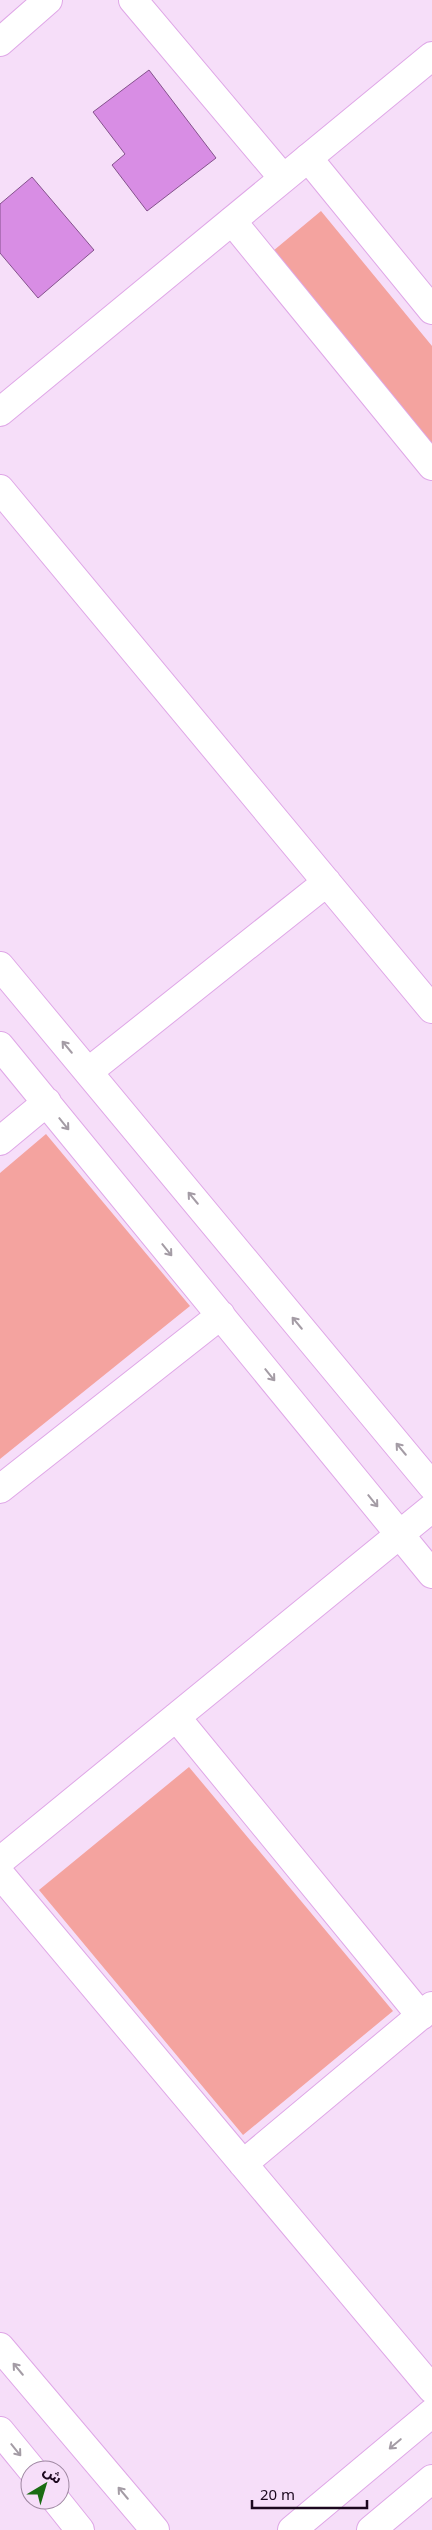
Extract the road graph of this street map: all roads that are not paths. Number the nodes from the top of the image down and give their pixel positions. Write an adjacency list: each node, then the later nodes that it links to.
1 (48, 0): 3 (street)
2 (133, 0): 6 (street)
3 (0, 42)
4 (432, 56): 5 (street)
5 (308, 158): 6 (street); 8 (street)
6 (282, 178): 7 (street)
7 (232, 221): 9 (street); 10 (street)
8 (432, 310)
9 (0, 412)
10 (432, 466)
11 (0, 489): 12 (street)
12 (327, 882): 14 (street); 16 (street)
13 (0, 966): 16 (street, one-way to 13)
14 (432, 1009)
15 (0, 1046): 17 (street)
16 (88, 1072): 20 (street, one-way to 16)
17 (47, 1102): 18 (street); 19 (street, one-way to 19)
18 (0, 1141)
19 (220, 1315): 21 (street); 23 (street, one-way to 23)
20 (432, 1486)
21 (0, 1489)
22 (432, 1508): 23 (street)
23 (400, 1534): 24 (street); 25 (street)
24 (432, 1574)
25 (176, 1717): 26 (street); 28 (street)
26 (0, 1861)
27 (0, 1874): 29 (street)
28 (426, 2011): 29 (street)
29 (243, 2164): 31 (street)
30 (0, 2347): 38 (street, one-way to 30)
31 (432, 2389)
32 (432, 2413): 39 (street, one-way to 39)
33 (0, 2431): 34 (street, one-way to 34)
34 (24, 2460)
35 (432, 2478): 40 (street)
36 (64, 2510): 37 (street)
37 (80, 2530)
38 (155, 2530)
39 (292, 2530)
40 (371, 2530)

